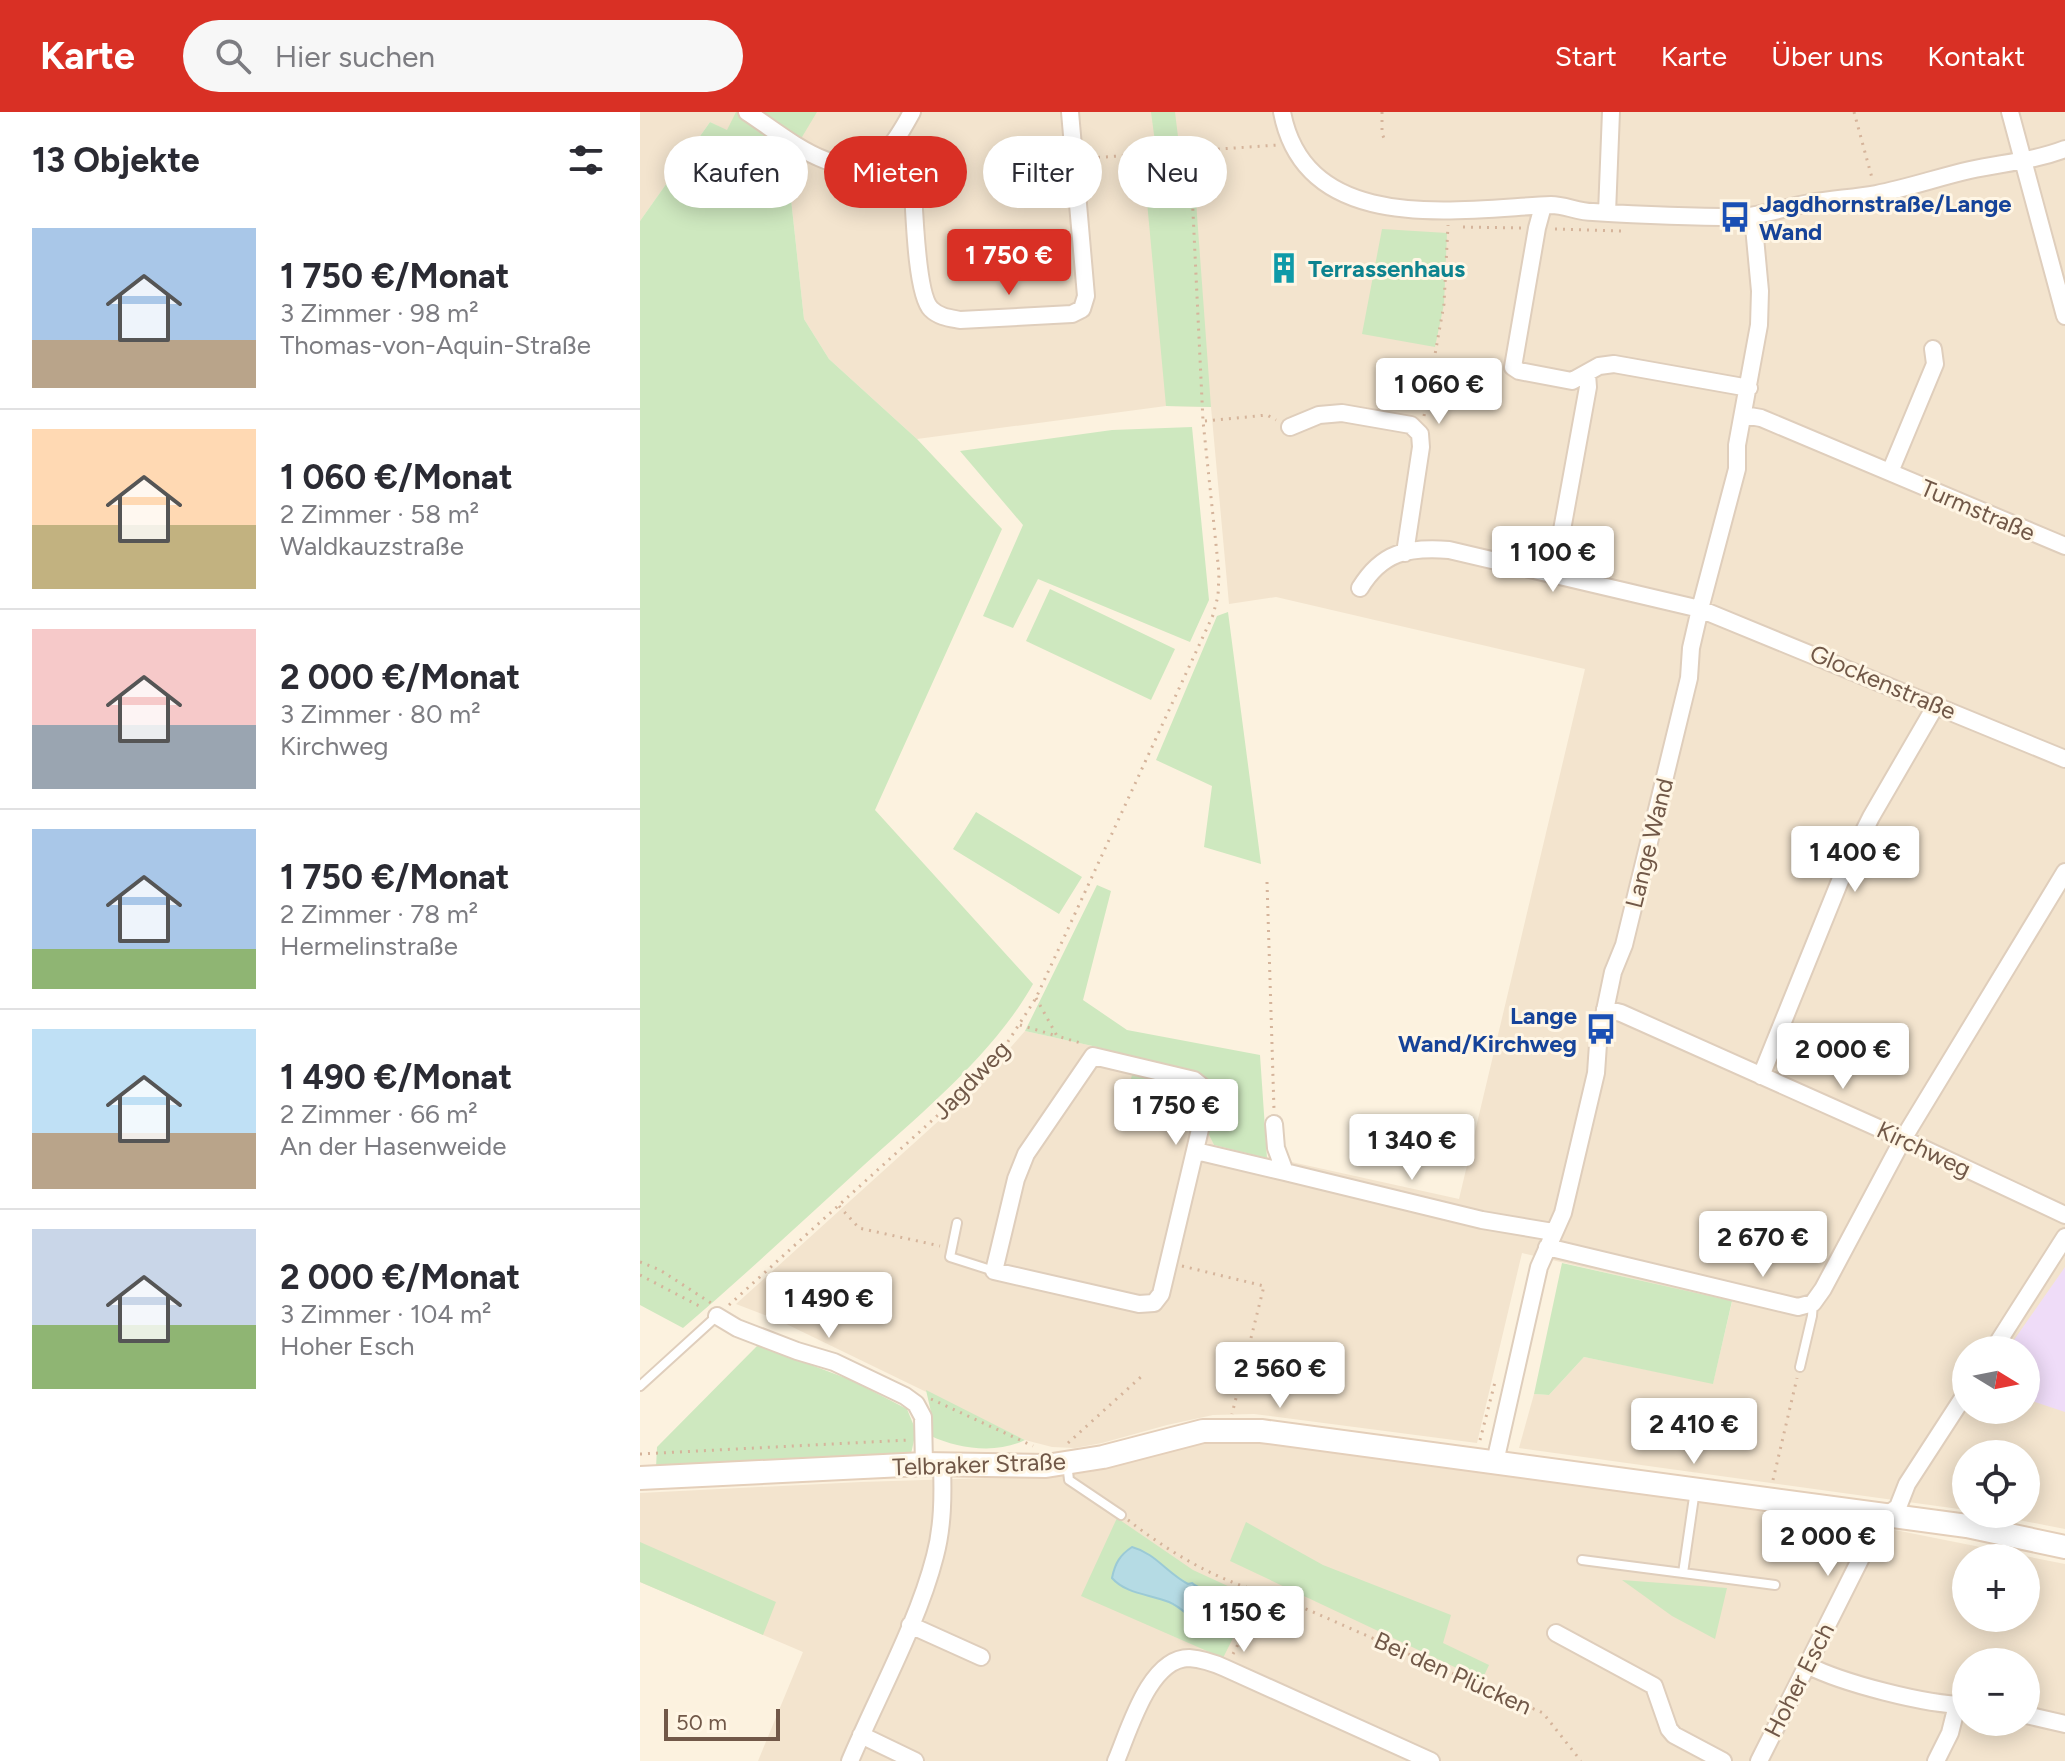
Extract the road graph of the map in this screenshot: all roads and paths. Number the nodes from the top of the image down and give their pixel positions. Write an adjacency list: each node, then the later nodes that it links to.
1 (747, 112): 15 (street)
2 (912, 112): 9 (street)
3 (1070, 112): 10 (street)
4 (1282, 112): 12 (street)
5 (1382, 112): 11 (path)
6 (1611, 112): 23 (street)
7 (1854, 112): 17 (path)
8 (2010, 112): 16 (street)
9 (897, 136)
10 (1072, 136)
11 (1385, 140)
12 (1292, 144): 13 (path); 22 (street)
13 (1227, 148)
14 (2065, 149): 16 (street)
15 (824, 161)
16 (2023, 161): 17 (street); 25 (street)
17 (1877, 193): 24 (street)
18 (1543, 206): 22 (street); 23 (street); 27 (street)
19 (915, 208): 20 (street)
20 (1078, 208)
21 (1193, 208): 30 (path)
22 (1449, 209): 32 (path)
23 (1607, 213): 24 (street)
24 (1753, 216): 28 (street, Lange Wand)
25 (2065, 316)
26 (1933, 349): 33 (street, Turmstraße)
27 (1587, 374): 28 (street); 36 (street)
28 (1749, 388): 29 (street, Lange Wand)
29 (1744, 415): 33 (street, Turmstraße); 38 (street, Lange Wand)
30 (1203, 421): 31 (path); 43 (path, Jagdweg)
31 (1290, 427): 32 (street)
32 (1420, 434): 35 (street)
33 (1890, 472): 34 (street, Turmstraße)
34 (2065, 546)
35 (1405, 553): 36 (street, Glockenstraße); 37 (street)
36 (1554, 574): 38 (street, Glockenstraße)
37 (1360, 588)
38 (1700, 609): 39 (street, Glockenstraße); 44 (street, Lange Wand)
39 (1936, 705): 40 (street, Glockenstraße); 48 (street)
40 (2065, 759)
41 (2065, 872): 50 (street)
42 (1267, 882): 49 (path)
43 (1036, 998): 45 (path, Jagdweg); 46 (path)
44 (1605, 1009): 48 (street, Kirchweg); 57 (street, Lange Wand)
45 (1020, 1025): 46 (path); 53 (path, Jagdweg)
46 (1057, 1036): 47 (path)
47 (1093, 1056): 51 (street); 61 (street)
48 (1761, 1076): 50 (street, Kirchweg)
49 (1274, 1124): 52 (street)
50 (1903, 1139): 54 (street, Kirchweg); 63 (street)
51 (1196, 1151): 52 (street); 60 (street)
52 (1285, 1172): 57 (street)
53 (839, 1205): 58 (path); 64 (path, Jagdweg)
54 (2065, 1215)
55 (957, 1223): 58 (lane)
56 (2065, 1237): 65 (street)
57 (1550, 1240): 63 (street); 77 (street, Lange Wand)
58 (951, 1248): 61 (lane)
59 (640, 1262): 64 (path)
60 (1169, 1263): 61 (street); 72 (path)
61 (994, 1271)
62 (640, 1275): 64 (path)
63 (1813, 1303): 66 (lane)
64 (717, 1316): 69 (lane); 70 (street)
65 (2002, 1336)
66 (1800, 1367): 80 (path)
67 (1143, 1375): 75 (path)
68 (1497, 1375): 77 (path)
69 (640, 1386)
70 (916, 1404): 73 (path); 76 (street)
71 (1952, 1415): 82 (street, Hoher Esch)
72 (1232, 1429): 75 (street, Telbraker Straße); 77 (street, Telbraker Straße)
73 (1038, 1448)
74 (640, 1454): 76 (path)
75 (1067, 1454): 76 (street, Telbraker Straße); 81 (lane)
76 (930, 1457): 78 (street, Telbraker Straße); 88 (street)
77 (1485, 1461): 79 (street, Telbraker Straße)
78 (640, 1478)
79 (1695, 1489): 80 (street, Telbraker Straße); 85 (lane)
80 (1770, 1499): 82 (street, Telbraker Straße)
81 (1121, 1515): 87 (path, Bei den Plücken)
82 (1887, 1515): 83 (street, Telbraker Straße); 91 (street, Hoher Esch)
83 (2065, 1547)
84 (1582, 1560): 85 (lane)
85 (1683, 1573): 86 (lane)
86 (1775, 1585)
87 (1255, 1590): 92 (path); 103 (path, Bei den Plücken)
88 (910, 1625): 90 (street); 97 (street)
89 (1556, 1633): 104 (street)
90 (981, 1657)
91 (1807, 1665): 93 (street); 105 (street, Hoher Esch)
92 (1225, 1668): 98 (street); 101 (street)
93 (1952, 1704)
94 (2040, 1718): 95 (street)
95 (2065, 1724)
96 (1952, 1728): 106 (street)
97 (861, 1735): 99 (street); 100 (street)
98 (1408, 1757): 102 (street)
99 (850, 1761)
100 (915, 1761)
101 (1116, 1761)
102 (1431, 1761)
103 (1581, 1761)
104 (1723, 1761)
105 (1759, 1761)
106 (1936, 1761)

